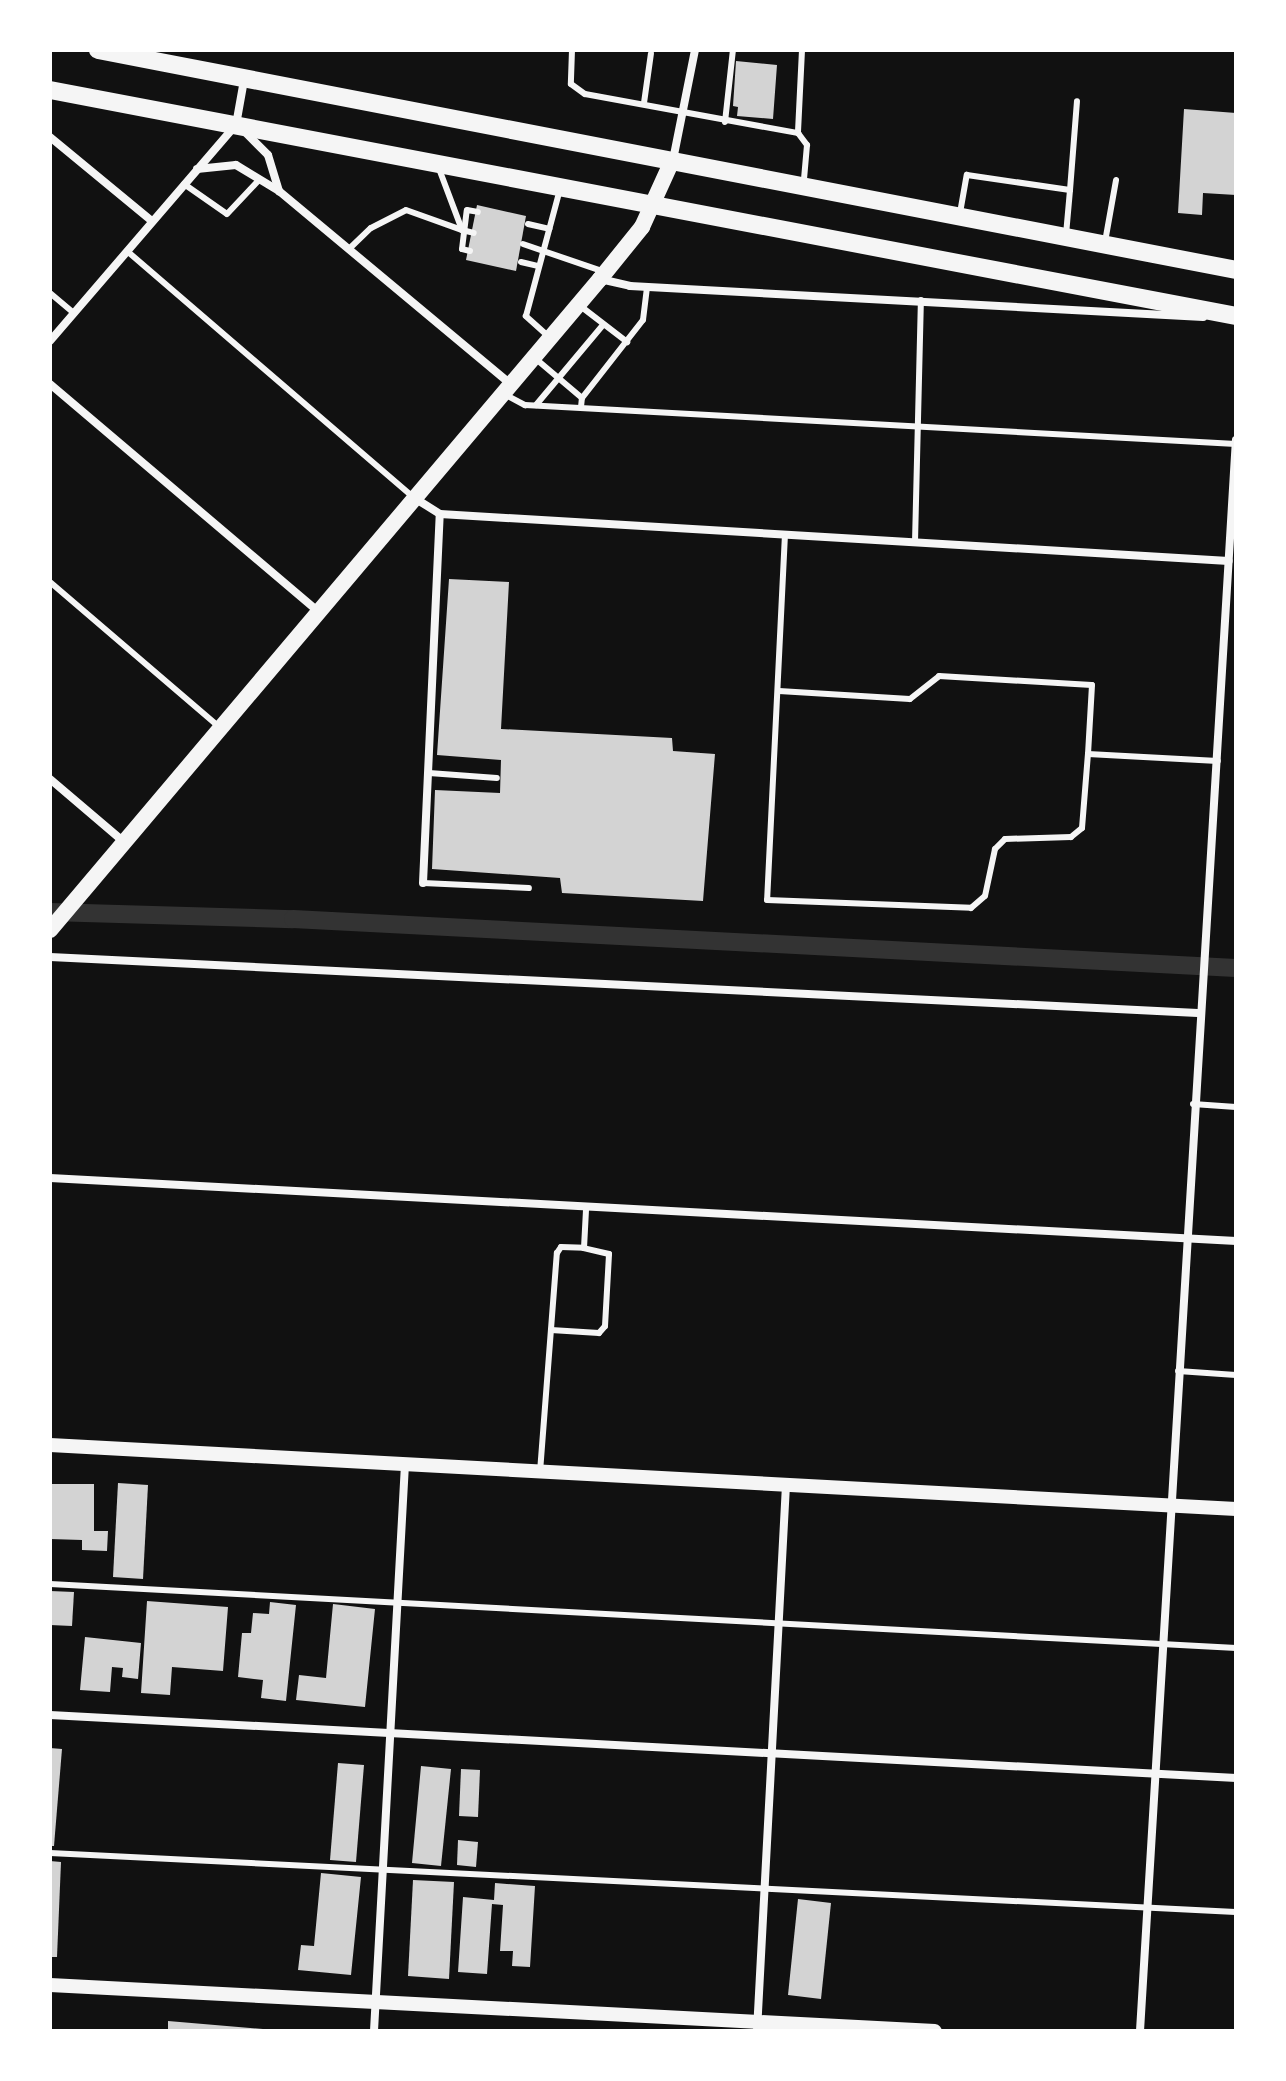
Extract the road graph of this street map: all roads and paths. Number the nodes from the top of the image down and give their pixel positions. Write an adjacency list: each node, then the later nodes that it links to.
1 (98, 50): 7 (main road)
2 (572, 50): 10 (lane)
3 (695, 50): 11 (street)
4 (733, 50): 12 (lane)
5 (802, 50): 14 (lane)
6 (651, 53): 10 (lane)
7 (244, 80): 13 (street); 16 (main road)
8 (50, 90): 13 (main road)
9 (1077, 101): 24 (lane)
10 (644, 103): 11 (lane)
11 (682, 115): 12 (lane); 16 (street)
12 (725, 122): 14 (lane)
13 (236, 125): 17 (main road); 18 (street); 25 (street)
14 (798, 133): 22 (lane)
15 (50, 137): 29 (street)
16 (672, 161): 22 (main road); 26 (main road)
17 (436, 162): 23 (main road); 32 (lane)
18 (197, 169): 19 (street); 21 (street)
19 (260, 179): 21 (lane); 25 (street)
20 (1116, 180): 35 (lane)
21 (184, 184): 29 (street)
22 (803, 185): 28 (main road)
23 (561, 186): 26 (main road); 31 (lane)
24 (1070, 190): 28 (lane); 34 (lane)
25 (279, 191): 37 (street)
26 (655, 204): 44 (main road); 50 (main road)
27 (478, 212): 32 (lane)
28 (959, 214): 34 (main road)
29 (152, 221): 39 (street)
30 (528, 224): 31 (lane)
31 (549, 229): 38 (lane)
32 (462, 230): 33 (lane); 37 (lane); 40 (lane)
33 (474, 233)
34 (1066, 235): 35 (main road)
35 (1105, 242): 43 (main road)
36 (523, 244): 38 (lane)
37 (349, 249): 58 (street)
38 (544, 249): 42 (lane); 44 (lane)
39 (127, 251): 49 (street); 64 (lane)
40 (470, 251)
41 (521, 262): 42 (lane)
42 (539, 266): 52 (lane)
43 (1236, 270)
44 (603, 276): 45 (street); 48 (main road)
45 (647, 287): 47 (street); 54 (lane)
46 (50, 293): 49 (lane)
47 (921, 300): 50 (street); 62 (lane)
48 (579, 304): 51 (lane); 52 (main road)
49 (74, 313): 53 (street)
50 (1236, 317)
51 (603, 325): 54 (lane); 56 (lane)
52 (551, 338): 55 (main road)
53 (50, 341)
54 (627, 342): 59 (lane)
55 (535, 358): 56 (lane); 58 (main road)
56 (558, 378): 59 (lane); 60 (lane)
57 (50, 384): 71 (street)
58 (508, 390): 60 (lane); 64 (main road)
59 (582, 398): 61 (lane)
60 (536, 405): 61 (lane)
61 (581, 407): 62 (lane)
62 (917, 426): 63 (lane); 68 (lane)
63 (1236, 442): 66 (street)
64 (416, 499): 65 (street); 71 (main road)
65 (440, 514): 67 (street); 76 (street)
66 (1234, 530): 69 (street)
67 (785, 534): 68 (street); 72 (lane)
68 (915, 542): 69 (street)
69 (1229, 561): 75 (street)
70 (50, 582): 73 (lane)
71 (321, 614): 73 (main road)
72 (779, 691): 74 (lane); 74 (lane)
73 (221, 728): 79 (main road)
74 (1088, 754): 75 (lane)
75 (1218, 761): 84 (street)
76 (429, 773): 77 (lane); 80 (street)
77 (497, 778)
78 (50, 779): 79 (street)
79 (124, 842): 82 (main road)
80 (423, 883): 81 (lane)
81 (529, 888)
82 (51, 929)
83 (50, 957): 84 (street)
84 (1198, 1013): 85 (street)
85 (1193, 1104): 86 (lane); 89 (street)
86 (1236, 1107)
87 (50, 1178): 88 (street)
88 (586, 1209): 89 (street); 91 (lane)
89 (1185, 1238): 90 (street); 93 (street)
90 (1236, 1241)
91 (584, 1248): 92 (lane); 92 (lane)
92 (551, 1330): 97 (lane)
93 (1178, 1371): 94 (lane); 99 (street)
94 (1236, 1375)
95 (50, 1445): 96 (street)
96 (405, 1465): 97 (street); 102 (street)
97 (540, 1472): 98 (street)
98 (786, 1485): 99 (street); 103 (street)
99 (1171, 1506): 100 (street); 104 (street)
100 (1236, 1509)
101 (50, 1584): 102 (lane)
102 (396, 1604): 103 (lane); 107 (street)
103 (779, 1622): 104 (lane); 108 (street)
104 (1162, 1644): 105 (lane); 109 (street)
105 (1236, 1648)
106 (50, 1715): 107 (street)
107 (389, 1733): 108 (street); 112 (street)
108 (772, 1753): 109 (street); 113 (street)
109 (1154, 1774): 110 (street); 114 (street)
110 (1236, 1778)
111 (50, 1853): 112 (lane)
112 (382, 1870): 113 (lane); 117 (street)
113 (765, 1890): 114 (lane); 118 (street)
114 (1147, 1908): 115 (lane); 121 (street)
115 (1236, 1912)
116 (50, 1985): 117 (street)
117 (376, 2002): 118 (street); 119 (street)
118 (757, 2026): 120 (street)
119 (374, 2031)
120 (935, 2031)
121 (1140, 2031)

